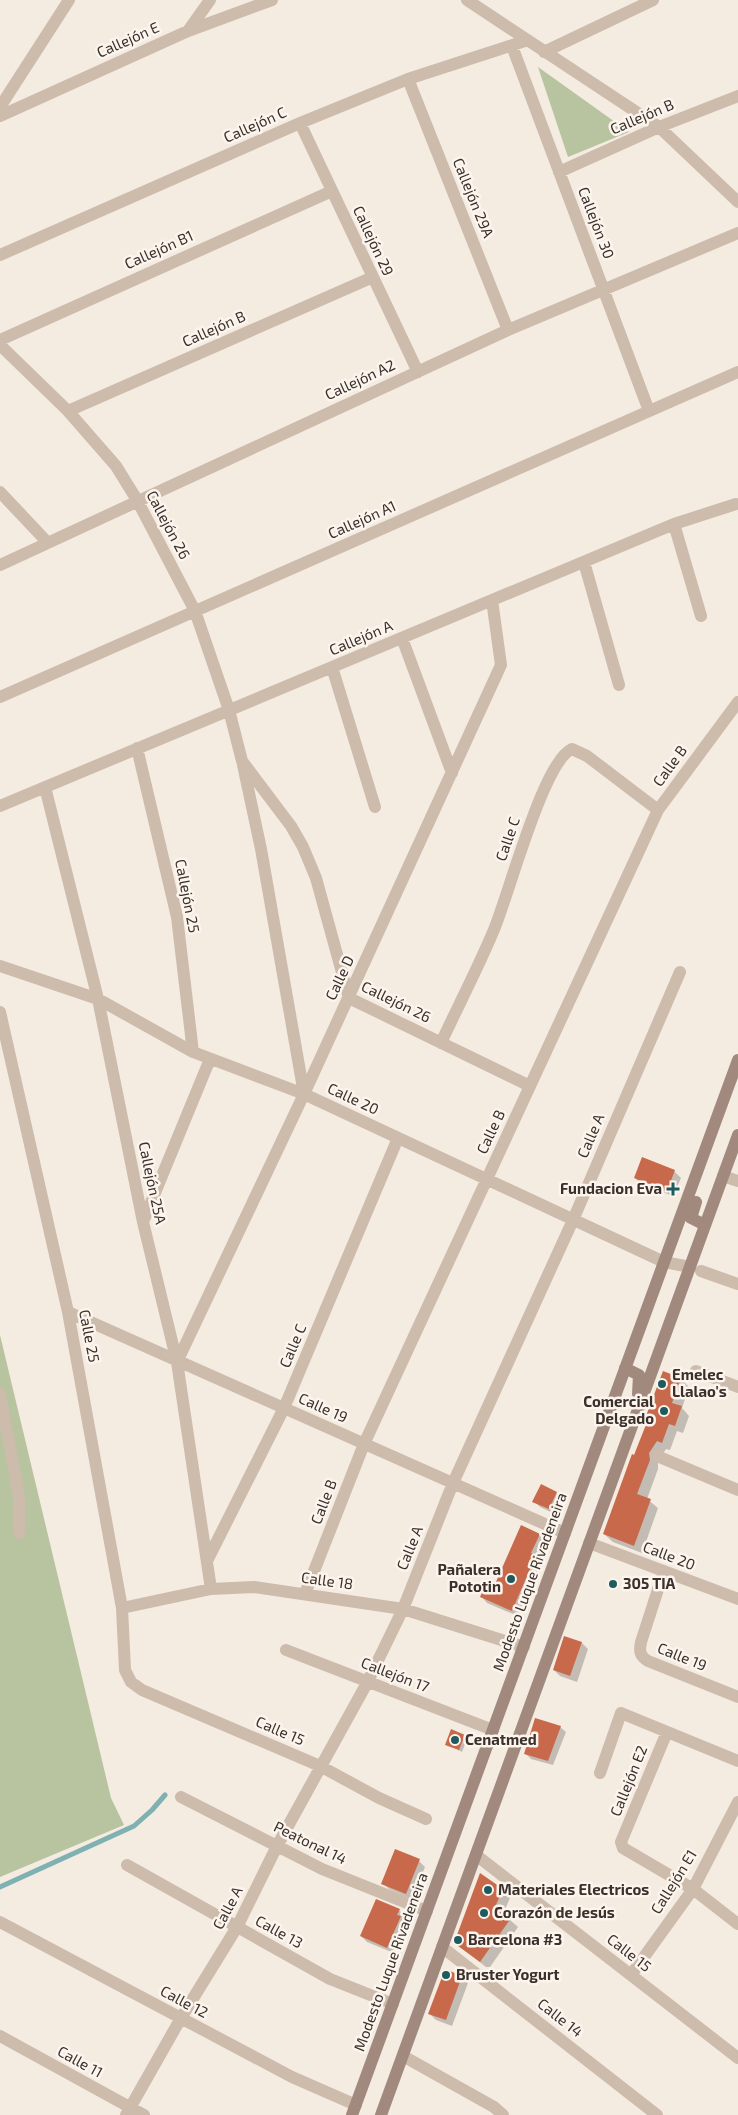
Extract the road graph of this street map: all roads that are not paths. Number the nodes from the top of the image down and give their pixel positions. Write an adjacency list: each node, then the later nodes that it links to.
1 (70, 0): 12 (street)
2 (210, 0): 6 (street)
3 (272, 0): 6 (street, Callejón E)
4 (467, 0): 7 (street)
5 (652, 0): 9 (street)
6 (188, 31): 13 (street, Callejón E)
7 (528, 40): 8 (street, Callejón C); 9 (street)
8 (512, 46): 10 (street, Callejón C); 16 (street, Callejón 30)
9 (544, 52): 15 (street)
10 (408, 79): 14 (street, Callejón C); 23 (street, Callejón 29A)
11 (738, 96): 15 (street, Callejón B)
12 (0, 107)
13 (0, 116)
14 (300, 123): 17 (street, Callejón 29); 20 (street, Callejón C)
15 (659, 127): 16 (street, Callejón B); 18 (street)
16 (559, 172): 22 (street, Callejón 30)
17 (332, 190): 21 (street, Callejón 29); 24 (street, Callejón B1)
18 (738, 202)
19 (738, 233): 22 (street, Callejón A2)
20 (0, 255)
21 (372, 278): 26 (street, Callejón 29); 28 (street, Callejón B)
22 (604, 290): 23 (street, Callejón A2); 29 (street, Callejón 30)
23 (508, 330): 26 (street, Callejón A2)
24 (0, 340)
25 (0, 345): 28 (street, Callejón 26)
26 (418, 372): 31 (street, Callejón A2)
27 (738, 372): 29 (street, Callejón A1)
28 (68, 411): 31 (street, Callejón 26)
29 (649, 411): 38 (street, Callejón A1)
30 (0, 492): 34 (street)
31 (137, 500): 34 (street, Callejón A2); 38 (street, Callejón 26)
32 (736, 504): 33 (street, Callejón A)
33 (674, 524): 35 (street, Callejón A); 39 (street)
34 (48, 544): 36 (street, Callejón A2)
35 (584, 562): 37 (street, Callejón A); 42 (street)
36 (0, 565)
37 (492, 600): 40 (street, Callejón A); 48 (street, Calle D)
38 (195, 611): 43 (street, Callejón A1); 45 (street, Callejón 26)
39 (701, 616)
40 (402, 638): 41 (street, Callejón A); 48 (street)
41 (332, 667): 45 (street, Callejón A); 51 (street)
42 (619, 685)
43 (0, 697)
44 (738, 702): 52 (street, Calle B)
45 (229, 710): 46 (street, Callejón A); 47 (street, Callejón 26)
46 (137, 748): 49 (street, Callejón A); 60 (street, Callejón 25)
47 (242, 761): 55 (street, Callejón 26); 64 (street, Callejón 26)
48 (452, 773): 55 (street, Calle D)
49 (45, 787): 50 (street, Callejón A); 56 (street, Callejón 25A)
50 (0, 806)
51 (375, 807)
52 (658, 810): 59 (street, Calle C); 63 (street, Calle B)
53 (0, 966): 56 (street, Calle 20)
54 (680, 972): 71 (street, Calle A)
55 (349, 998): 59 (street, Callejón 26); 64 (street, Calle D)
56 (98, 999): 60 (street, Calle 20); 72 (street, Callejón 25A)
57 (0, 1012): 58 (street, Calle 25)
58 (2, 1027): 77 (street, Calle 25)
59 (441, 1043): 63 (street, Callejón 26)
60 (194, 1052): 61 (street, Calle 20)
61 (210, 1059): 64 (street, Calle 20); 72 (street)
62 (738, 1060): 69 (street, Modesto Luque Rivadeneira)
63 (530, 1086): 68 (street, Calle B)
64 (304, 1094): 66 (street, Calle 20); 78 (street, Calle D)
65 (738, 1135): 67 (street)
66 (398, 1138): 68 (street, Calle 20); 84 (street, Calle C)
67 (723, 1176): 70 (street); 73 (street)
68 (486, 1179): 71 (street, Calle 20); 85 (street, Calle B)
69 (695, 1180): 73 (street); 74 (street, Modesto Luque Rivadeneira)
70 (738, 1181)
71 (573, 1220): 74 (street, Calle 20); 87 (street, Calle A)
72 (143, 1222): 78 (street, Callejón 25A)
73 (705, 1225): 75 (street)
74 (664, 1262): 75 (street, Calle 20); 79 (street, Modesto Luque Rivadeneira)
75 (695, 1269): 76 (street, Calle 20); 83 (street)
76 (738, 1284)
77 (68, 1312): 78 (street, Calle 19); 97 (street, Calle 25)
78 (177, 1362): 84 (street, Calle 19); 92 (street, Callejón 25A)
79 (624, 1368): 83 (street); 90 (street, Modesto Luque Rivadeneira)
80 (696, 1371): 81 (street)
81 (738, 1387)
82 (0, 1394): 89 (street)
83 (642, 1400): 91 (street)
84 (284, 1408): 85 (street, Calle 19); 92 (street, Calle C)
85 (364, 1444): 87 (street, Calle 19); 95 (street, Calle B)
86 (657, 1456): 88 (street)
87 (453, 1483): 90 (street, Calle 19); 98 (street, Calle A)
88 (738, 1490)
89 (19, 1533)
90 (565, 1533): 99 (street, Modesto Luque Rivadeneira)
91 (589, 1543): 93 (street, Calle 20); 113 (street)
92 (207, 1561): 94 (street, Callejón 25A)
93 (664, 1571): 96 (street, Calle 20); 103 (street, Calle 19)
94 (211, 1589): 95 (street, Calle 18); 97 (street, Calle 18)
95 (305, 1594): 98 (street, Calle 18)
96 (738, 1599)
97 (122, 1608): 101 (street, Calle 25)
98 (403, 1608): 99 (street, Calle 18); 102 (street, Calle A)
99 (524, 1647): 104 (street, Modesto Luque Rivadeneira)
100 (286, 1650): 102 (street, Callejón 17)
101 (125, 1670): 107 (street, Calle 15)
102 (367, 1683): 104 (street, Callejón 17); 107 (street, Calle A)
103 (738, 1697)
104 (493, 1730): 116 (street, Modesto Luque Rivadeneira)
105 (667, 1732): 106 (street); 108 (street); 115 (street, Callejón E2)
106 (738, 1761)
107 (320, 1766): 111 (street, Calle 15); 112 (street, Calle A)
108 (600, 1773)
109 (181, 1797): 112 (street, Peatonal 14)
110 (738, 1802): 115 (street, Callejón E1)
111 (426, 1820)
112 (277, 1846): 116 (street, Peatonal 14); 119 (street, Calle A)
113 (476, 1855): 120 (street); 121 (street, Calle 15)
114 (127, 1866): 119 (street, Calle 13)
115 (693, 1889): 118 (street); 121 (street, Callejón E1)
116 (427, 1911): 122 (street, Modesto Luque Rivadeneira)
117 (0, 1922): 123 (street, Calle 12)
118 (738, 1924)
119 (237, 1927): 122 (street, Calle 13); 123 (street, Calle A)
120 (442, 1947): 125 (street); 132 (street, Calle 14)
121 (631, 1975): 126 (street, Calle 15)
122 (393, 2004): 127 (street, Modesto Luque Rivadeneira)
123 (181, 2018): 127 (street, Calle 12); 128 (street, Calle A)
124 (0, 2036): 128 (street, Calle 11)
125 (403, 2056): 130 (street); 131 (street)
126 (738, 2058)
127 (354, 2110)
128 (128, 2112): 129 (street, Calle 11)
129 (144, 2115)
130 (381, 2115)
131 (503, 2115)
132 (657, 2115)

